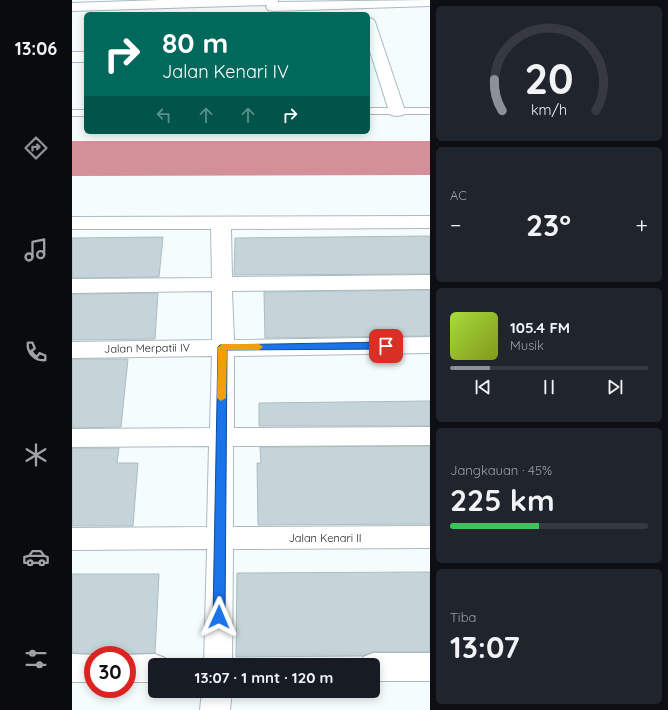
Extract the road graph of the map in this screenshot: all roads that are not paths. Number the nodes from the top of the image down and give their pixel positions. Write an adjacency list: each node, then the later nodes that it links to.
1 (430, 2): 4 (street)
2 (272, 6): 3 (street); 4 (street)
3 (72, 7)
4 (364, 9): 5 (street)
5 (430, 15)
6 (72, 18): 7 (street)
7 (84, 18)
8 (370, 28): 12 (street)
9 (72, 57): 10 (street)
10 (84, 57)
11 (370, 111): 12 (lane)
12 (397, 111): 13 (lane)
13 (430, 111)
14 (72, 113): 15 (lane)
15 (84, 113)
16 (221, 222): 17 (street); 18 (street); 20 (street)
17 (430, 222)
18 (72, 223)
19 (430, 282): 20 (street)
20 (222, 284): 21 (street); 23 (street)
21 (72, 286)
22 (430, 345): 23 (street, Jalan Merpatii IV)
23 (223, 347): 24 (street, Jalan Merpatii IV); 27 (street)
24 (72, 350)
25 (430, 436): 27 (street)
26 (72, 438): 27 (street)
27 (220, 438): 29 (street)
28 (430, 537): 29 (street, Jalan Kenari II)
29 (221, 538): 30 (street, Jalan Kenari II); 31 (street)
30 (72, 539)
31 (218, 658)
32 (380, 667): 33 (street)
33 (430, 667)
34 (72, 668): 35 (street)
35 (84, 668)
36 (136, 668): 37 (street)
37 (148, 668)
38 (216, 698): 39 (street)
39 (215, 710)

